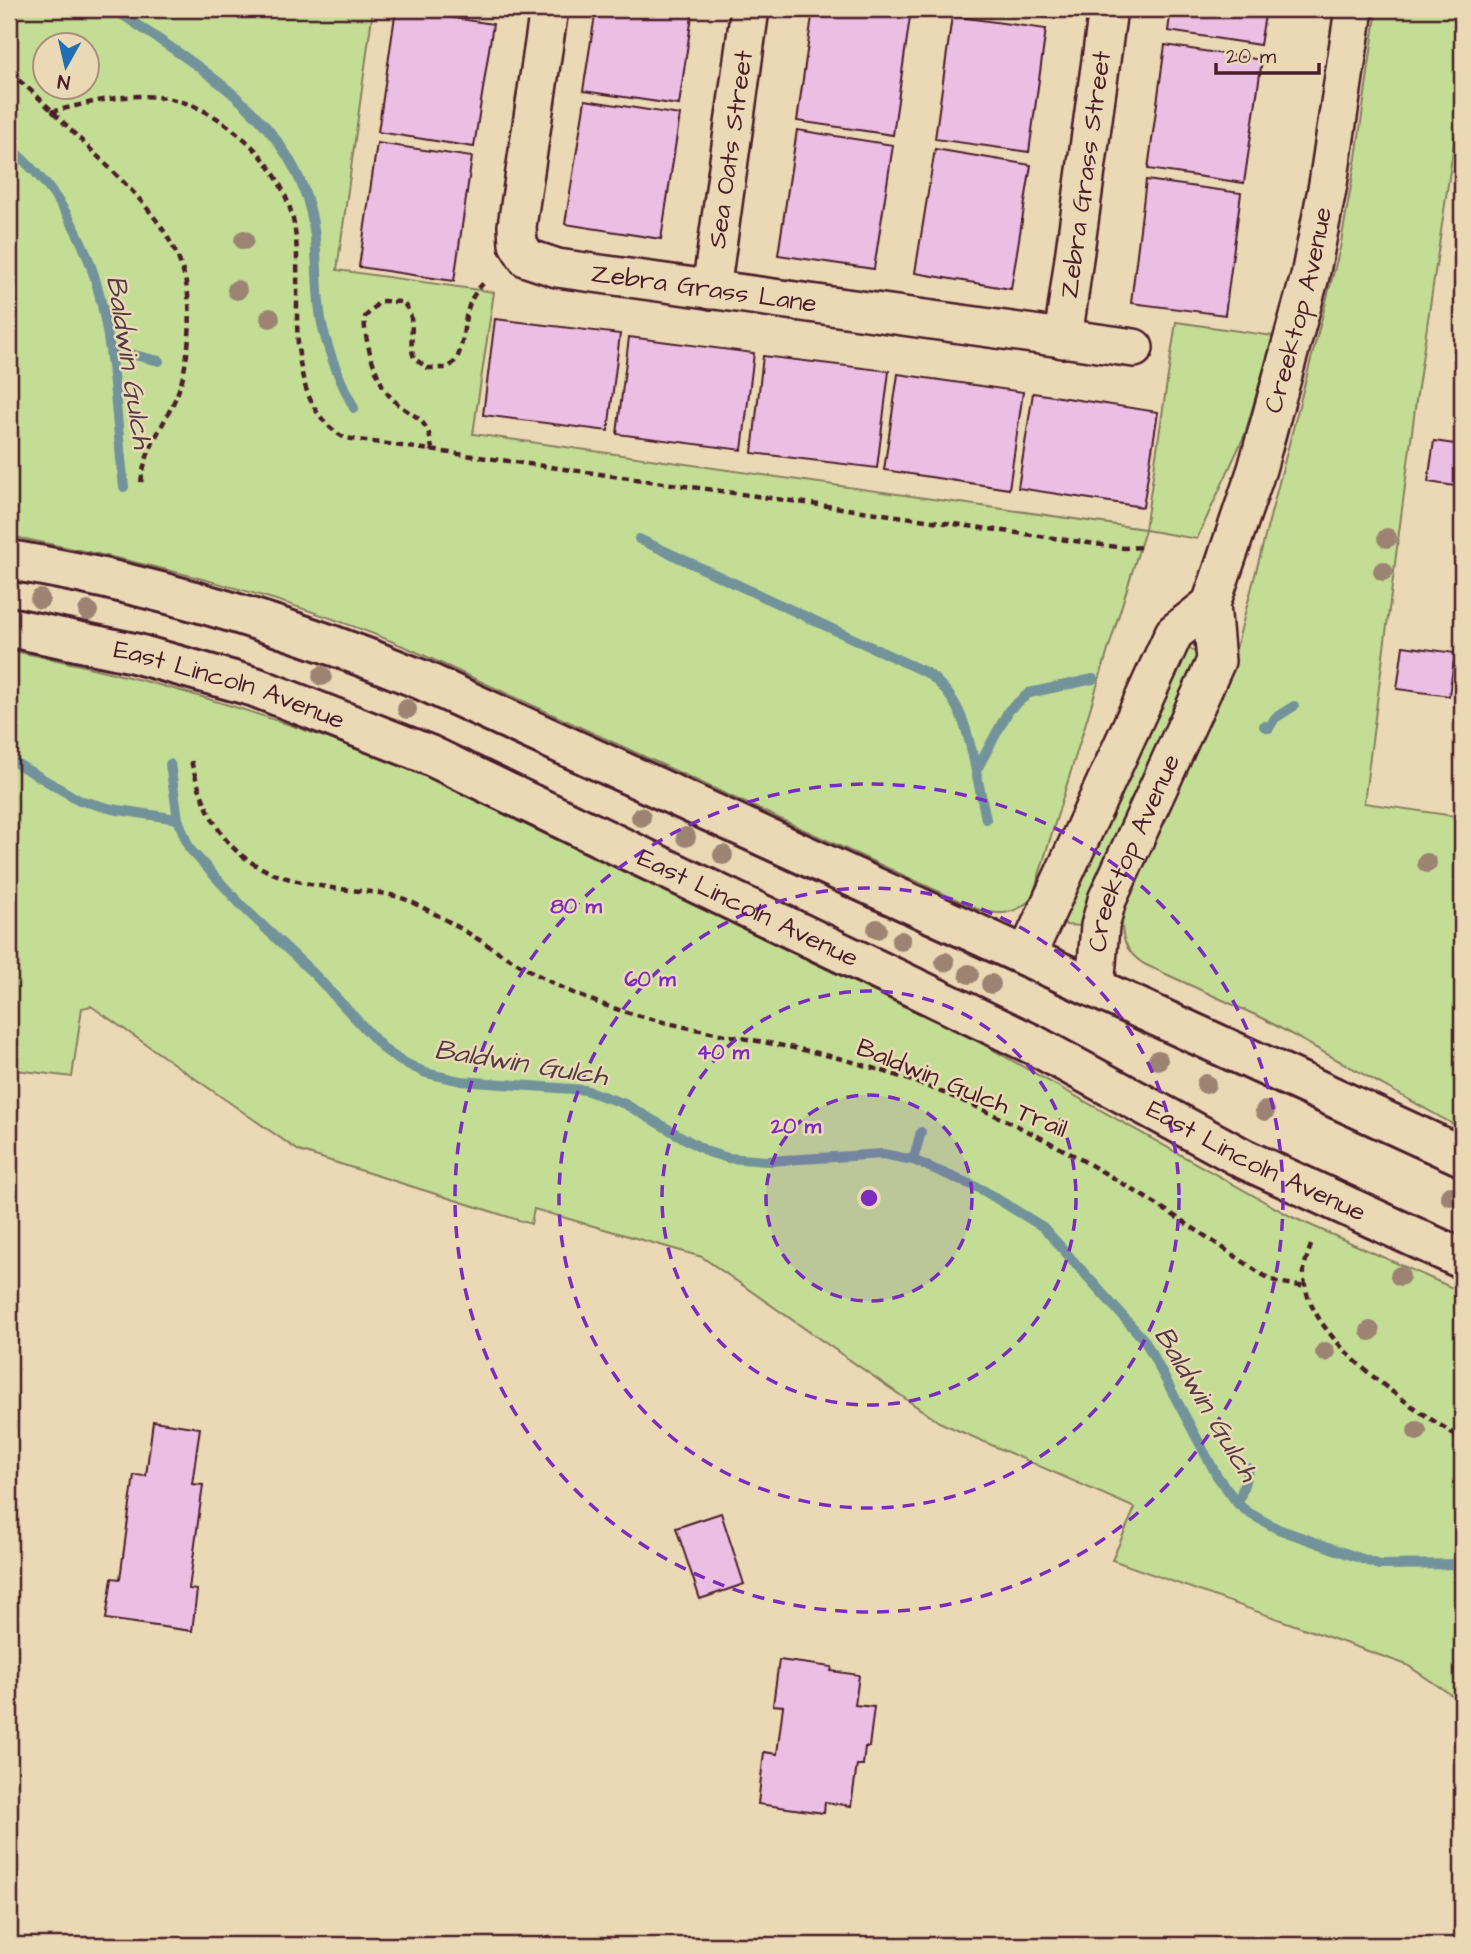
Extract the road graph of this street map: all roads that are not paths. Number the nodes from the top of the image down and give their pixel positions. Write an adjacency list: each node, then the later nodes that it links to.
1 (549, 9): 5 (street, Zebra Grass Lane)
2 (750, 9): 5 (street, Sea Oats Street)
3 (1108, 9): 6 (street, Zebra Grass Street)
4 (1354, 9): 9 (street, Creektop Avenue)
5 (711, 290): 6 (street, Zebra Grass Lane)
6 (1063, 339): 7 (street, Zebra Grass Lane)
7 (1133, 348)
8 (9, 560): 11 (main road)
9 (1211, 604): 11 (street, Creektop Avenue); 12 (street, Creektop Avenue)
10 (9, 627): 14 (main road, East Lincoln Avenue)
11 (1026, 957): 12 (main road)
12 (1095, 988): 13 (main road)
13 (1462, 1156)
14 (1462, 1259)

